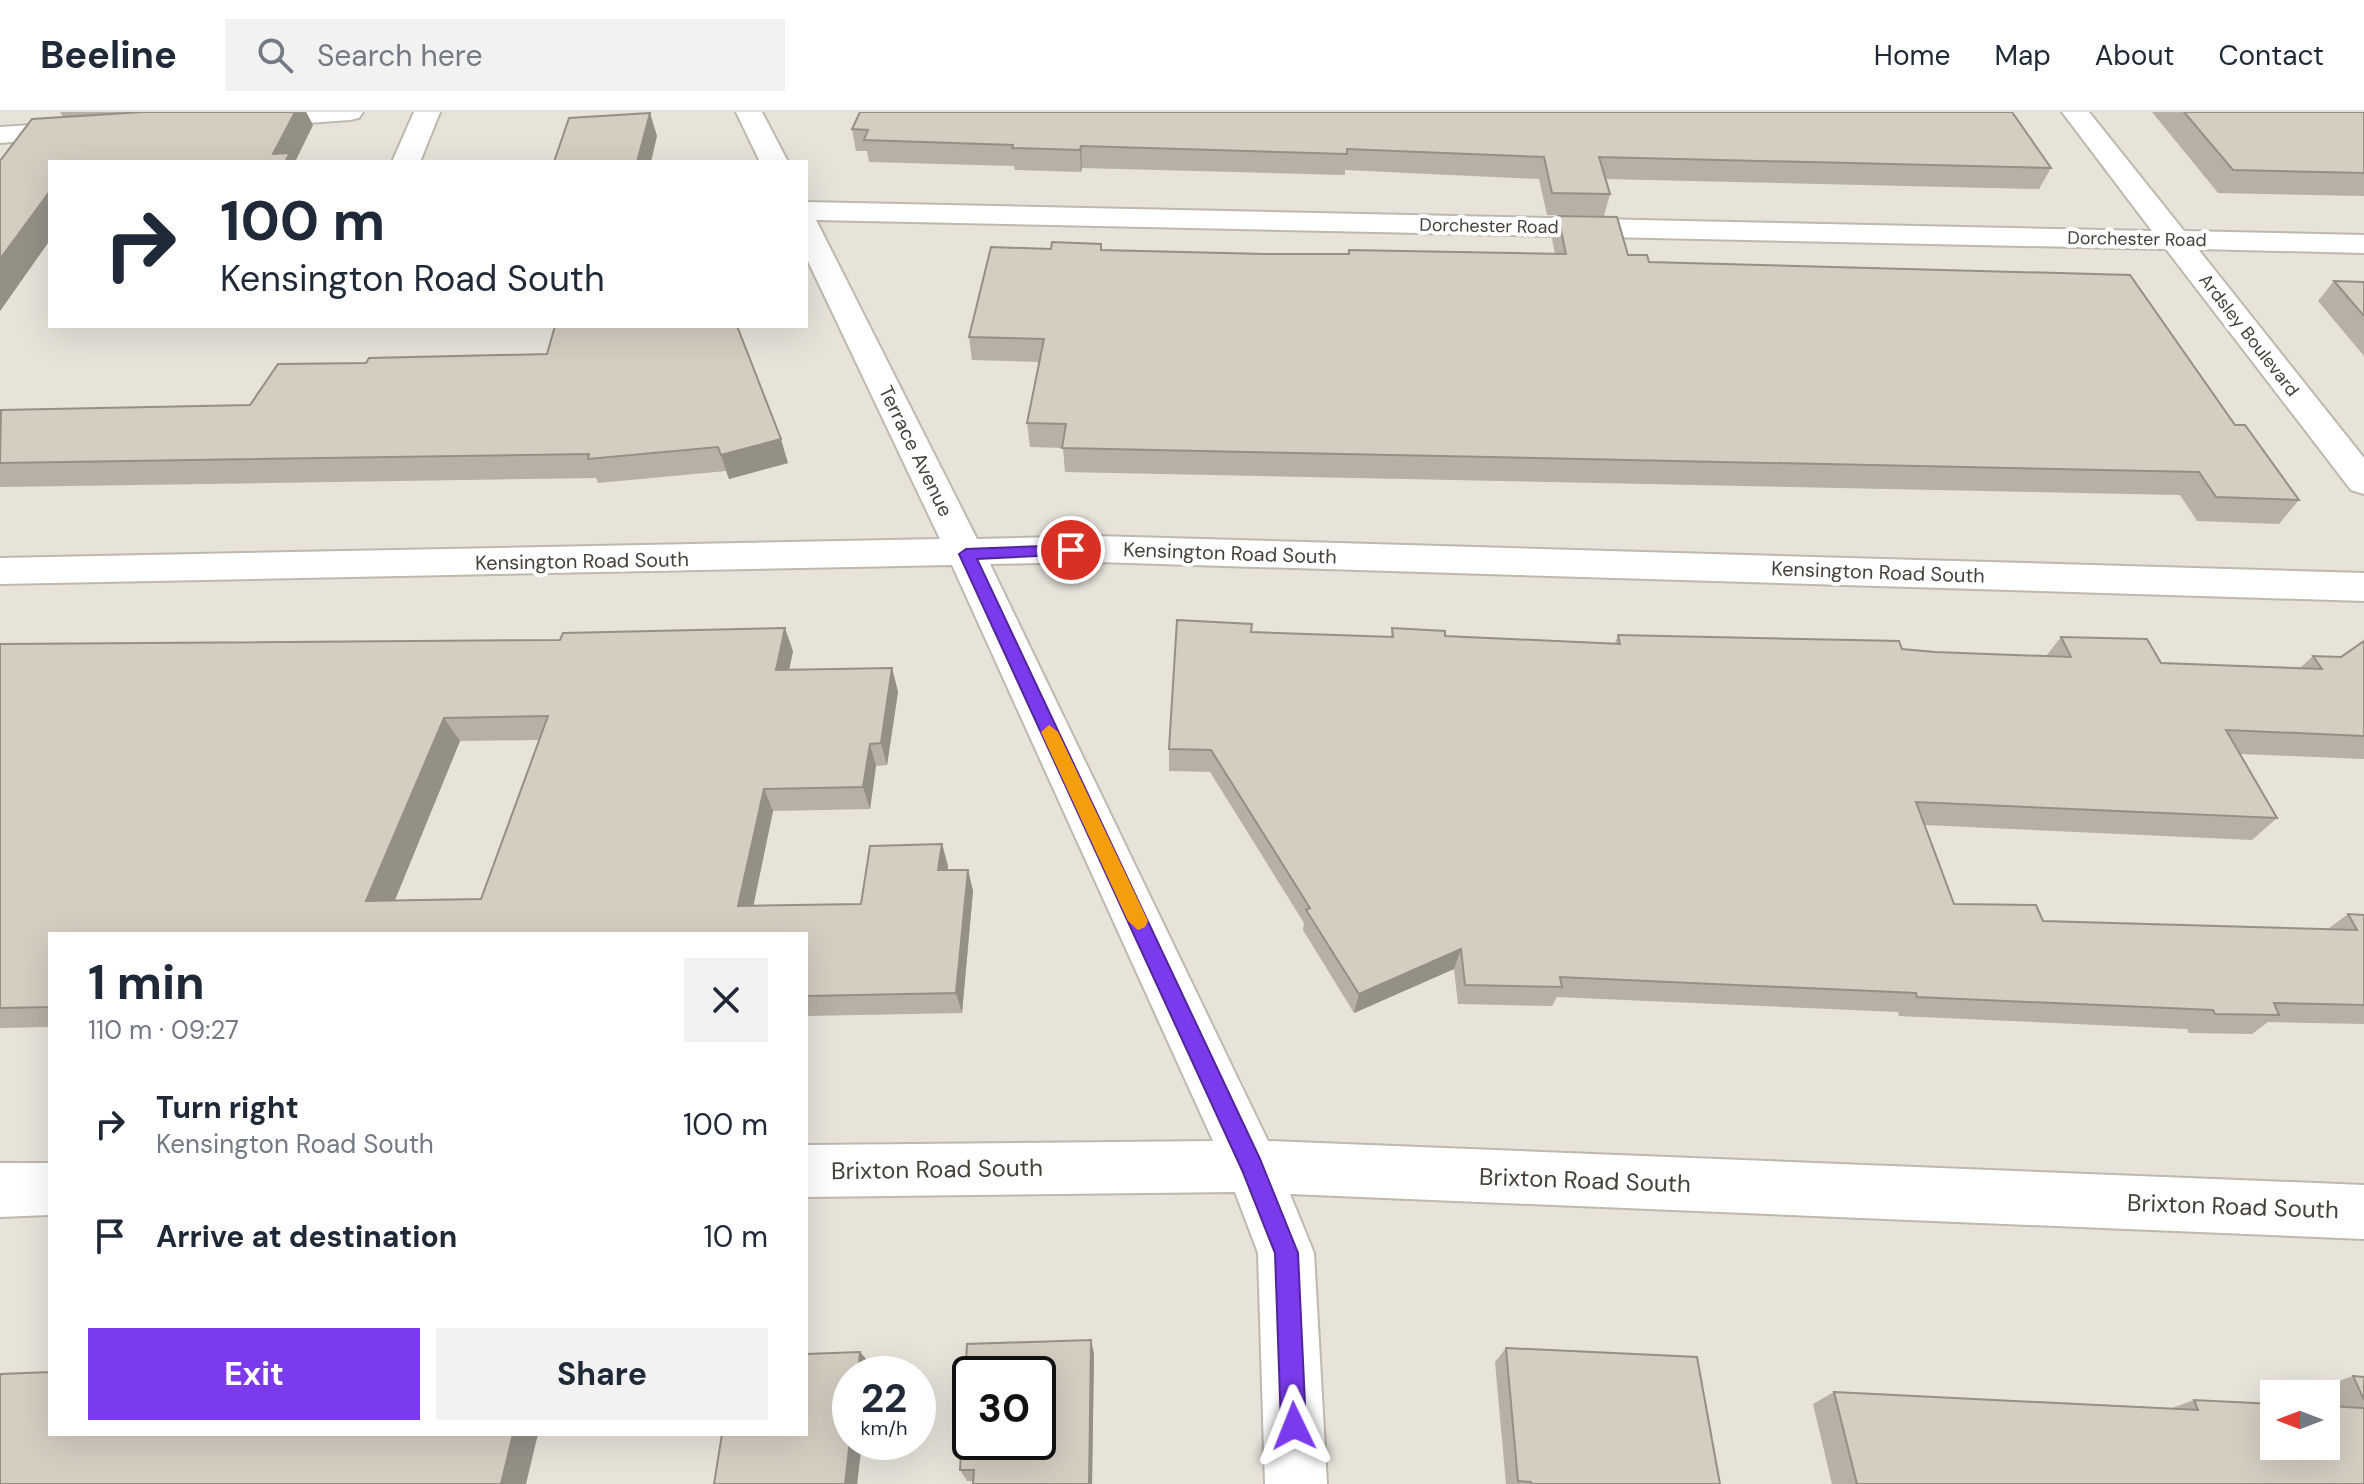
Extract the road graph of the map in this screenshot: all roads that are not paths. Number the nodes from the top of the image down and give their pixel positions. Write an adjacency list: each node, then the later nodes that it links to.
1 (350, 112): 5 (street)
2 (427, 112): 8 (street)
3 (749, 112): 9 (street)
4 (2075, 112): 12 (street, Ardsley Boulevard)
5 (223, 120)
6 (112, 128): 7 (street)
7 (0, 135)
8 (407, 160)
9 (773, 160)
10 (808, 211): 12 (street, Dorchester Road)
11 (808, 230): 15 (street, Terrace Avenue)
12 (2175, 240): 13 (street, Dorchester Road); 14 (street, Ardsley Boulevard)
13 (2364, 244)
14 (2364, 482)
15 (966, 554): 16 (street, Kensington Road South); 17 (street, Kensington Road South); 18 (street, Terrace Avenue)
16 (0, 571)
17 (2364, 587)
18 (1252, 1166): 19 (street, Brixton Road South); 22 (street, Brixton Road South); 23 (street, Terrace Avenue)
19 (808, 1171)
20 (48, 1189): 21 (street)
21 (0, 1190)
22 (2364, 1212)
23 (1296, 1484)

